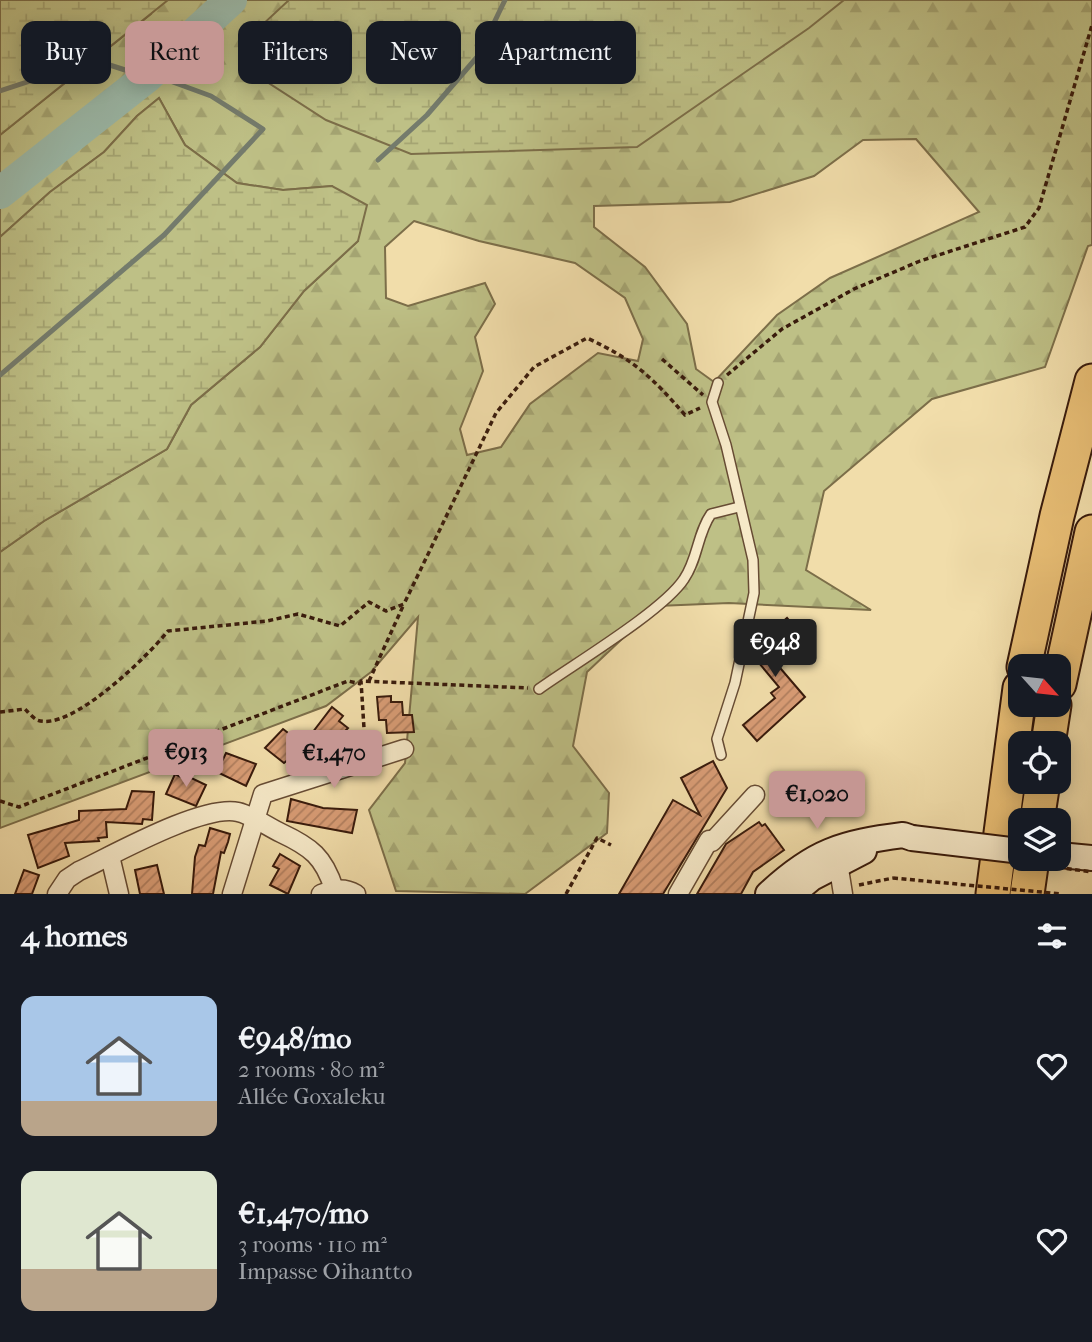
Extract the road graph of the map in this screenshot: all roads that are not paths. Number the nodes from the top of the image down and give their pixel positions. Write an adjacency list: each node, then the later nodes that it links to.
1 (1092, 381): 5 (highway)
2 (718, 383): 3 (lane)
3 (740, 507): 7 (lane); 10 (lane)
4 (1092, 532): 6 (highway)
5 (1027, 654)
6 (1066, 654)
7 (539, 689)
8 (1016, 718): 28 (highway)
9 (404, 749): 12 (street)
10 (720, 755)
11 (755, 795): 24 (street)
12 (253, 821): 14 (street); 19 (street); 22 (street)
13 (1008, 849): 17 (street, bridge)
14 (110, 856): 20 (street); 21 (street)
15 (1071, 856): 16 (street)
16 (1092, 858)
17 (826, 861): 25 (street); 26 (street); 27 (street)
18 (1030, 871): 29 (highway)
19 (328, 892): 23 (street)
20 (57, 894)
21 (119, 894)
22 (232, 894)
23 (356, 894)
24 (678, 894)
25 (768, 894)
26 (793, 894)
27 (843, 894)
28 (993, 894)
29 (1027, 894)

